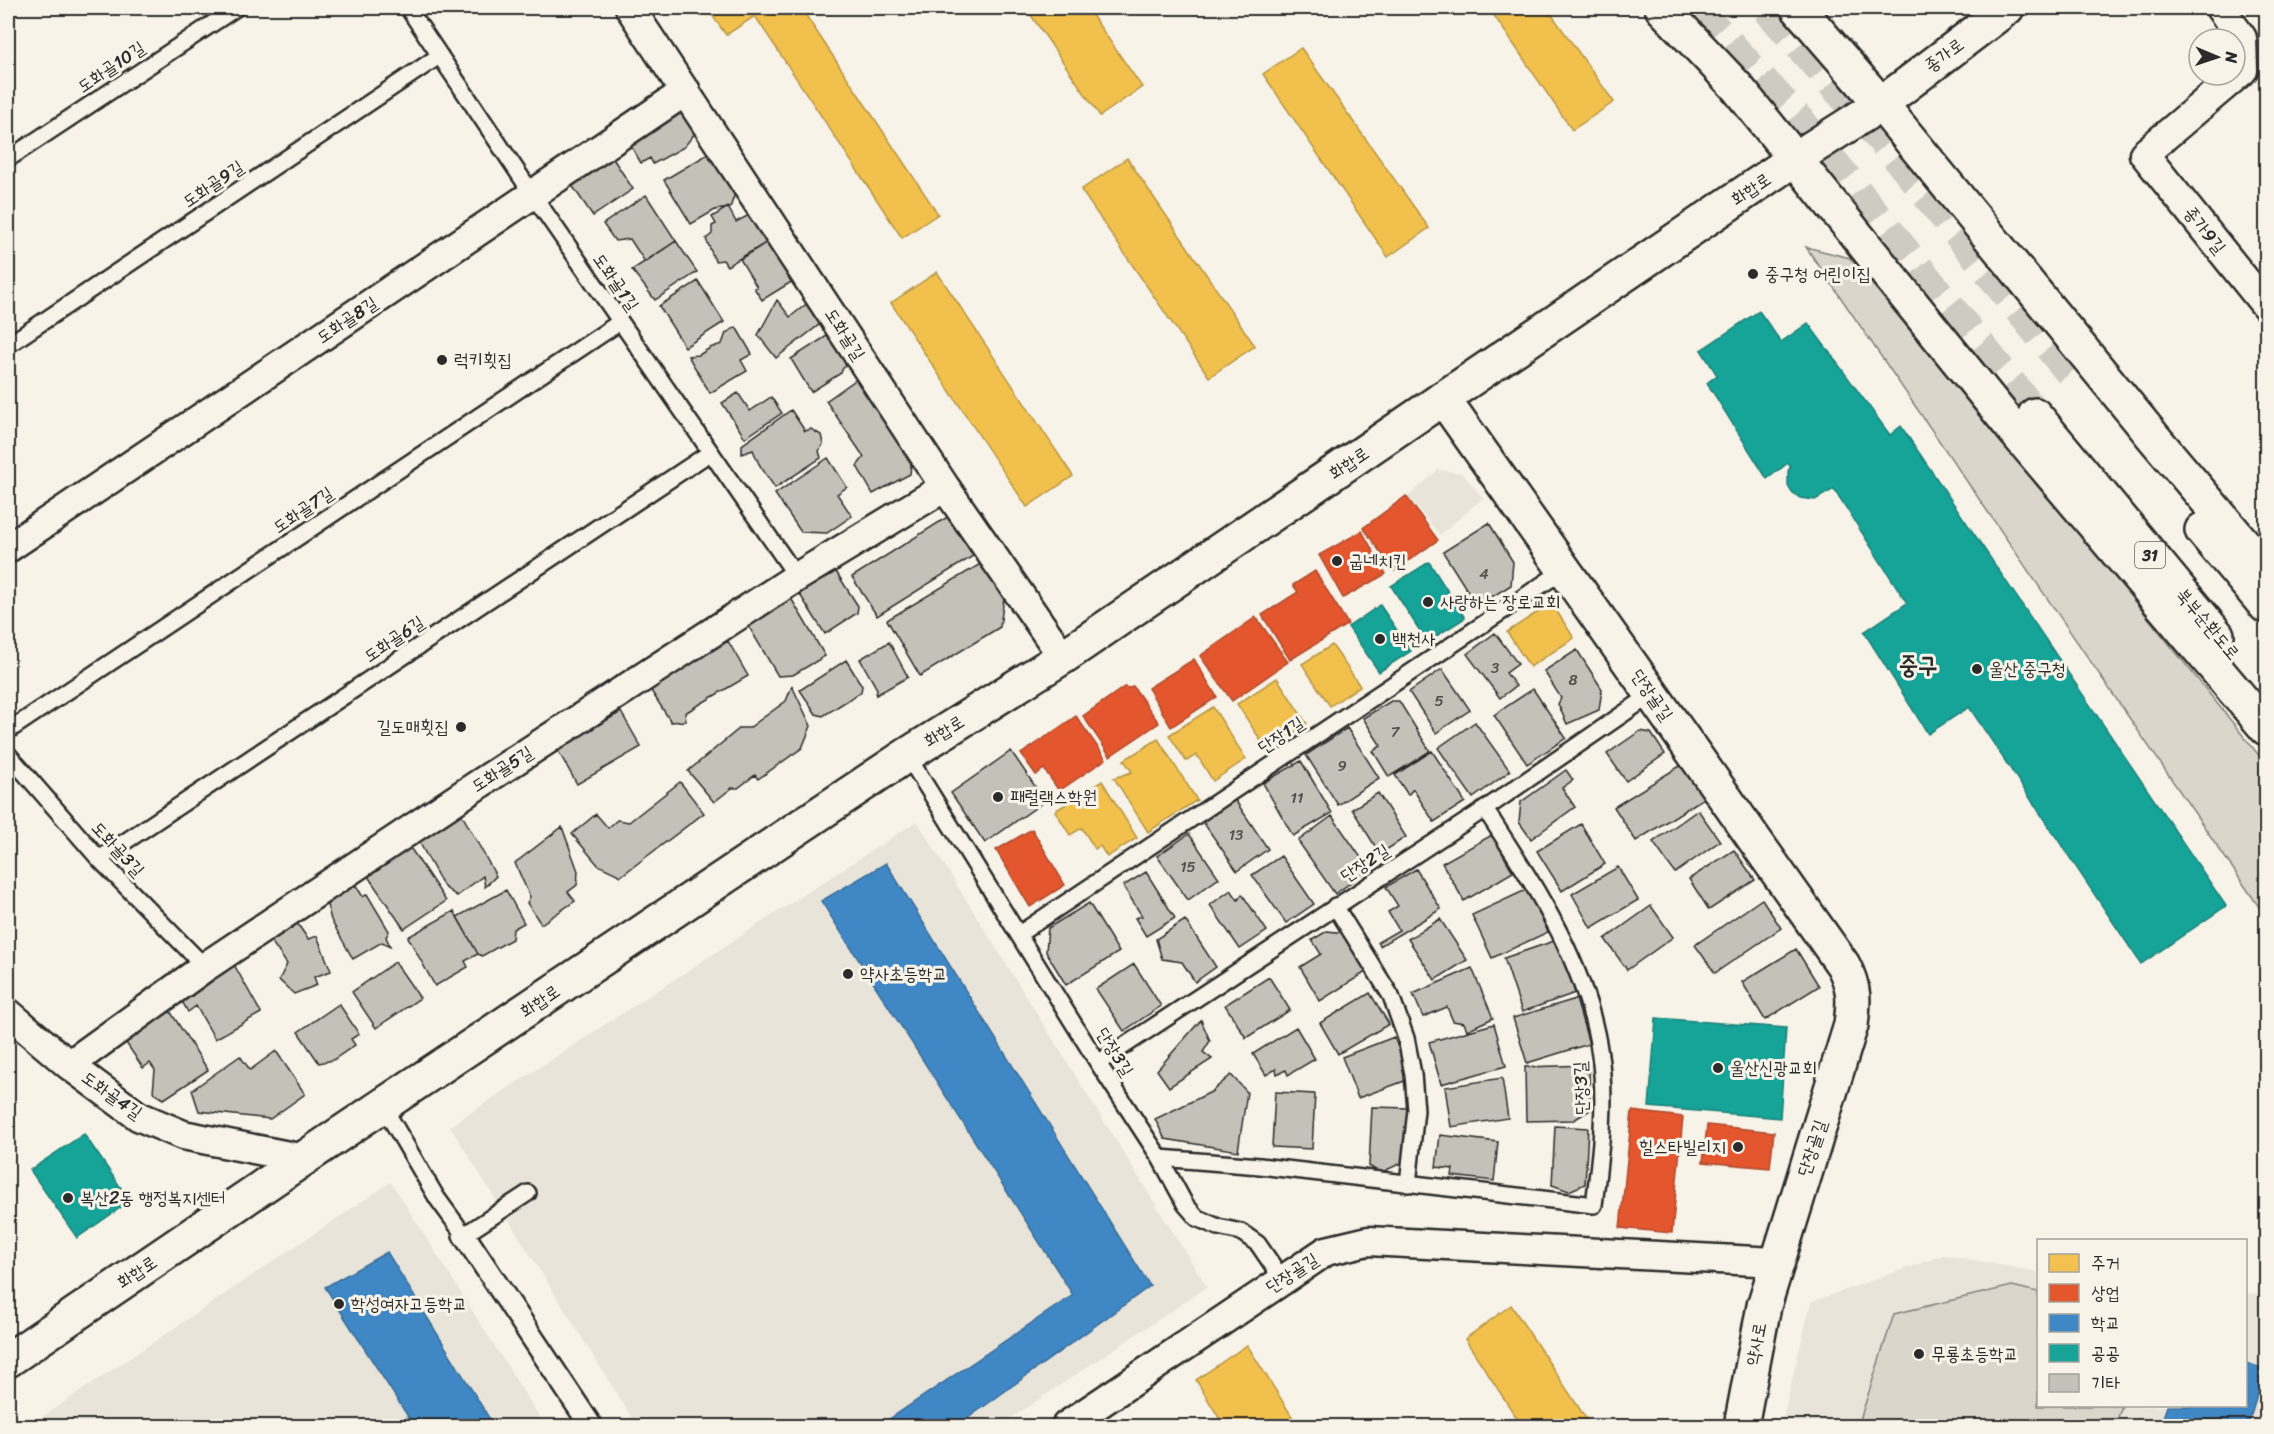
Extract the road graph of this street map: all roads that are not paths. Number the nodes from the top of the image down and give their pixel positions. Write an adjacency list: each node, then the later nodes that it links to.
1 (236, 8): 13 (lane, 도화골10길)
2 (408, 8): 9 (lane, 도화골1길)
3 (630, 8): 10 (street, 도화골길)
4 (1662, 8): 12 (main road)
5 (1798, 8): 11 (main road)
6 (2007, 8): 11 (main road, 종가로)
7 (2220, 8): 8 (street)
8 (2254, 43): 15 (street, 종가9길)
9 (439, 56): 14 (lane, 도화골1길); 17 (lane, 도화골9길)
10 (686, 91): 14 (street, 도화골8길); 22 (street, 도화골길)
11 (1881, 104): 12 (main road, 화합로); 25 (main road)
12 (1796, 158): 19 (main road, 화합로); 31 (main road)
13 (8, 159)
14 (533, 195): 16 (lane, 도화골1길); 23 (street, 도화골8길)
15 (2266, 306)
16 (620, 322): 21 (lane, 도화골1길); 32 (lane, 도화골7길)
17 (8, 345)
18 (2075, 377): 27 (main road)
19 (1443, 399): 24 (main road, 단장골길); 28 (main road, 화합로)
20 (2035, 415): 30 (main road, 북부순환도로 / 31)
21 (711, 452): 26 (lane, 도화골1길); 36 (lane, 도화골6길)
22 (945, 487): 26 (street, 도화골5길); 28 (street, 도화골길)
23 (8, 548)
24 (1564, 570): 29 (main road, 단장골길); 38 (lane, 단장1길)
25 (2266, 570)
26 (797, 577): 39 (street, 도화골5길)
27 (2266, 606)
28 (1063, 657): 34 (main road, 화합로)
29 (1652, 694): 35 (lane, 단장2길); 49 (main road, 단장골길)
30 (2266, 694)
31 (2266, 728)
32 (8, 731)
33 (8, 754): 36 (lane, 도화골3길)
34 (907, 755): 38 (lane, 단장3길); 43 (main road, 화합로)
35 (1485, 809): 37 (lane, 단장2길); 46 (lane, 단장3길)
36 (99, 859): 39 (lane, 도화골3길)
37 (1335, 906): 41 (lane, 단장2길); 46 (lane)
38 (1019, 934): 41 (lane, 단장3길)
39 (205, 967): 42 (street, 도화골5길)
40 (8, 1013): 42 (street, 도화골4길)
41 (1098, 1063): 44 (lane, 단장3길)
42 (69, 1065): 45 (street, 도화골4길)
43 (383, 1106): 45 (main road, 화합로); 48 (lane)
44 (1160, 1158): 46 (lane, 단장3길); 50 (lane)
45 (304, 1159): 51 (main road, 화합로)
46 (1408, 1184)
47 (528, 1193): 48 (lane)
48 (464, 1235): 52 (street)
49 (1776, 1262): 50 (street, 단장골길); 54 (main road, 약사로)
50 (1282, 1279): 53 (street, 단장골길)
51 (8, 1360)
52 (591, 1426)
53 (1066, 1426)
54 (1740, 1426)

